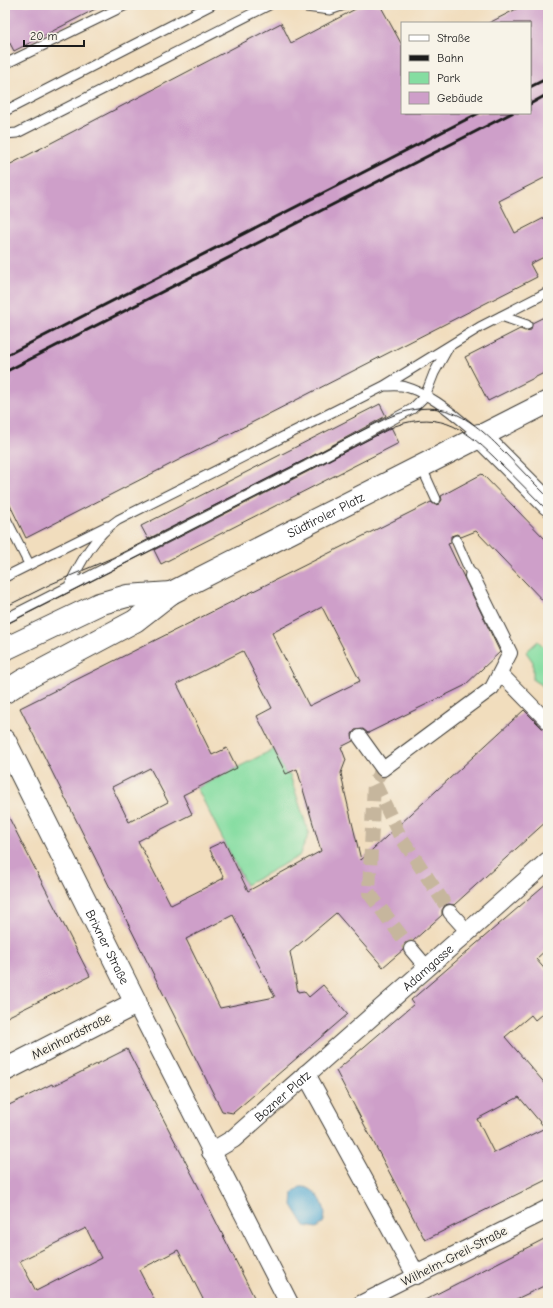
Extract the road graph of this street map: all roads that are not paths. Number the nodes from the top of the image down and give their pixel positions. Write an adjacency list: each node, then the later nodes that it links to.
1 (126, 5): 6 (lane)
2 (211, 5): 7 (lane)
3 (269, 5): 8 (lane)
4 (344, 5): 5 (lane)
5 (307, 6)
6 (5, 64)
7 (5, 111)
8 (5, 134)
9 (548, 292): 10 (lane)
10 (501, 316): 11 (lane); 12 (lane)
11 (527, 325)
12 (448, 346): 13 (lane); 14 (lane)
13 (384, 386): 14 (lane); 21 (lane)
14 (425, 396): 16 (lane); 26 (lane)
15 (548, 402): 16 (street, Südtiroler Platz)
16 (479, 435): 17 (street, Südtiroler Platz); 19 (street)
17 (420, 465): 18 (lane); 27 (street, Südtiroler Platz)
18 (436, 499)
19 (548, 504)
20 (5, 516): 23 (lane)
21 (110, 525): 23 (lane); 26 (lane)
22 (456, 540): 24 (lane)
23 (29, 564): 25 (lane)
24 (472, 576): 30 (street)
25 (5, 577)
26 (70, 586): 28 (lane)
27 (171, 593): 29 (street, Südtiroler Platz); 31 (street, Südtiroler Platz)
28 (5, 619)
29 (5, 649)
30 (500, 673): 32 (street); 33 (street)
31 (11, 683)
32 (548, 722)
33 (360, 737)
34 (5, 741): 40 (street, Brixner Straße)
35 (548, 861): 37 (street, Adamgasse)
36 (450, 912): 37 (street)
37 (468, 932): 39 (street, Adamgasse)
38 (411, 949): 39 (street)
39 (427, 968): 42 (street, Adamgasse)
40 (136, 1003): 41 (street, Meinhardstraße); 43 (street, Brixner Straße)
41 (5, 1070)
42 (306, 1074): 43 (street, Bozner Platz); 45 (street, Bozner Platz)
43 (211, 1152): 46 (street)
44 (548, 1209): 45 (street, Wilhelm-Greil-Straße)
45 (416, 1275): 47 (street, Wilhelm-Greil-Straße)
46 (289, 1303)
47 (360, 1303)

